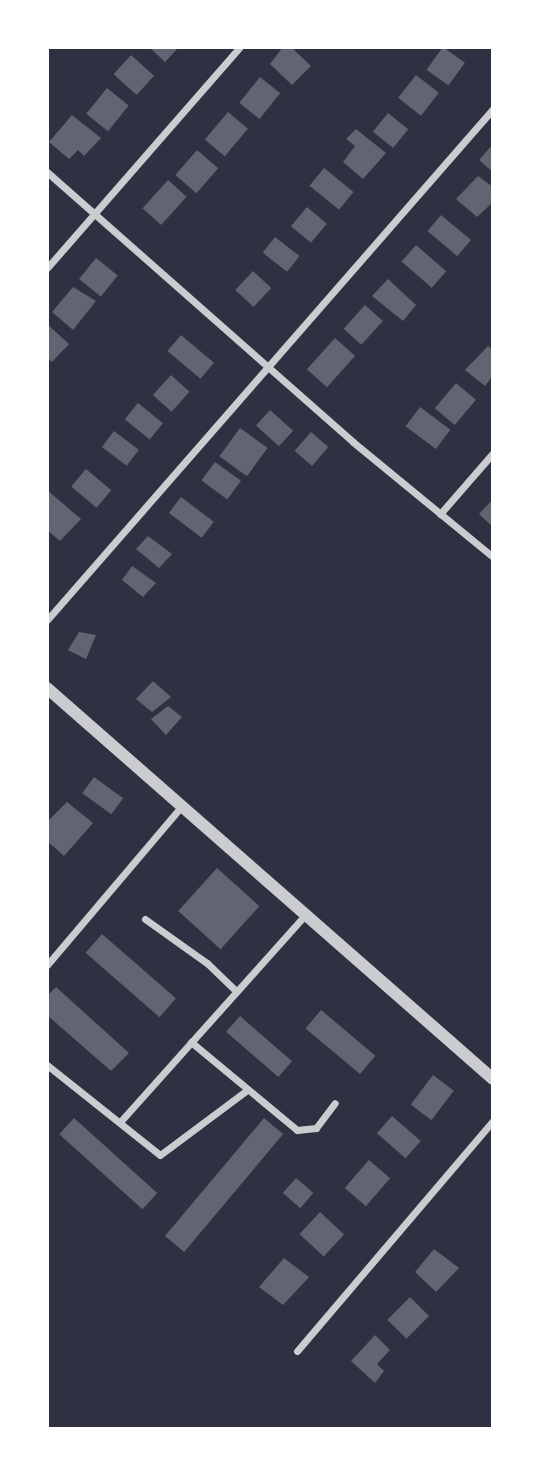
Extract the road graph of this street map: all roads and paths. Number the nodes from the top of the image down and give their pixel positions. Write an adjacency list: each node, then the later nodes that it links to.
1 (240, 47): 4 (street)
2 (493, 109): 6 (street)
3 (47, 172): 4 (street)
4 (94, 211): 5 (street); 6 (street)
5 (47, 268)
6 (267, 367): 8 (street); 10 (street)
7 (493, 453): 8 (street)
8 (440, 514): 9 (street)
9 (493, 557)
10 (47, 620)
11 (47, 688): 12 (street)
12 (181, 806): 13 (street); 15 (street)
13 (303, 917): 16 (street); 19 (street)
14 (145, 919): 16 (street)
15 (47, 965)
16 (236, 991): 17 (street)
17 (191, 1042): 20 (street); 23 (street)
18 (47, 1065): 23 (street)
19 (493, 1079)
20 (246, 1091): 21 (street); 23 (street)
21 (335, 1103)
22 (493, 1121): 24 (street)
23 (120, 1122)
24 (297, 1351)

